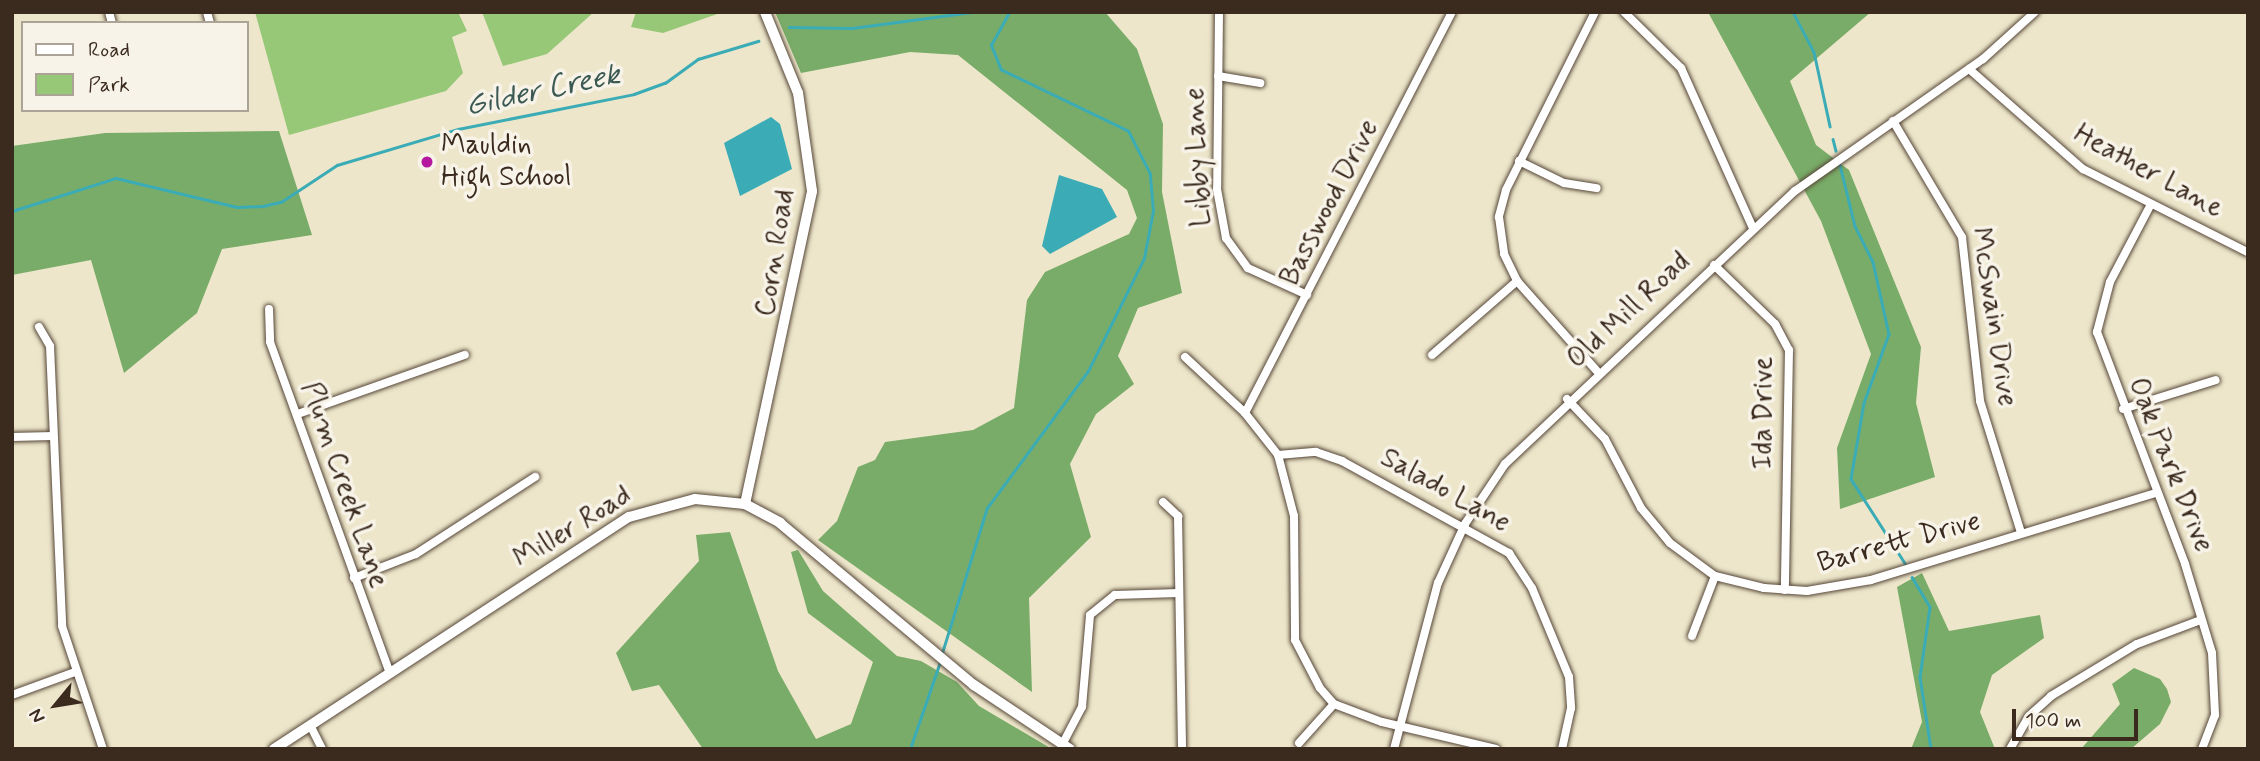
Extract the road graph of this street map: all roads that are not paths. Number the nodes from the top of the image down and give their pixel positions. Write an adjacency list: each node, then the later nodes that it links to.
1 (765, 12): 36 (street, Corn Road)
2 (1219, 12): 8 (street, Libby Lane)
3 (1452, 12): 18 (street, Basswood Drive)
4 (1595, 12): 11 (street)
5 (1624, 12): 14 (street)
6 (2035, 12): 7 (street, Old Mill Road)
7 (1969, 69): 10 (street, Old Mill Road); 13 (street, Heather Lane)
8 (1218, 76): 9 (street); 18 (street, Libby Lane)
9 (1260, 83)
10 (1893, 121): 14 (street, Old Mill Road); 38 (street, McSwain Drive)
11 (1519, 161): 12 (street); 17 (street)
12 (1597, 188)
13 (2150, 206): 15 (street, Heather Lane); 27 (street, Oak Park Drive)
14 (1753, 228): 16 (street, Old Mill Road)
15 (2247, 252)
16 (1714, 265): 24 (street, Old Mill Road); 41 (street, Ida Drive)
17 (1517, 281): 22 (street); 24 (street)
18 (1307, 296): 28 (street, Basswood Drive)
19 (269, 309): 29 (street, Plum Creek Lane)
20 (39, 327): 30 (street)
21 (465, 355): 29 (street)
22 (1432, 355)
23 (1185, 357): 28 (street)
24 (1597, 371): 26 (street, Old Mill Road)
25 (2216, 380): 27 (street)
26 (1567, 399): 37 (street, Old Mill Road); 39 (street, Barrett Drive)
27 (2123, 409): 34 (street, Oak Park Drive)
28 (1245, 413): 32 (street)
29 (298, 414): 40 (street, Plum Creek Lane)
30 (53, 436): 31 (street); 45 (street)
31 (12, 437)
32 (1278, 455): 37 (street, Salado Lane); 48 (street)
33 (535, 477): 40 (street)
34 (2155, 493): 38 (street, Barrett Drive); 43 (street, Oak Park Drive)
35 (1163, 502): 42 (street)
36 (745, 505): 46 (street, Miller Road); 52 (street, Miller Road)
37 (1465, 524): 49 (street, Old Mill Road); 59 (street, Salado Lane)
38 (2021, 533): 41 (street, Barrett Drive)
39 (1715, 576): 41 (street, Barrett Drive); 44 (street)
40 (354, 578): 46 (street, Plum Creek Lane)
41 (1785, 590)
42 (1180, 593): 52 (street); 56 (street)
43 (2201, 620): 60 (street); 61 (street, Oak Park Drive)
44 (1692, 636)
45 (75, 672): 47 (street); 53 (street)
46 (390, 673): 50 (street, Miller Road)
47 (12, 695)
48 (1334, 704): 49 (street); 51 (street)
49 (1399, 726): 57 (street, Old Mill Road); 58 (street)
50 (311, 727): 54 (street, Miller Road); 55 (street)
51 (1298, 743)
52 (1066, 746)
53 (103, 749)
54 (274, 749)
55 (321, 749)
56 (1182, 749)
57 (1394, 749)
58 (1496, 749)
59 (1562, 749)
60 (2010, 749)
61 (2202, 749)

